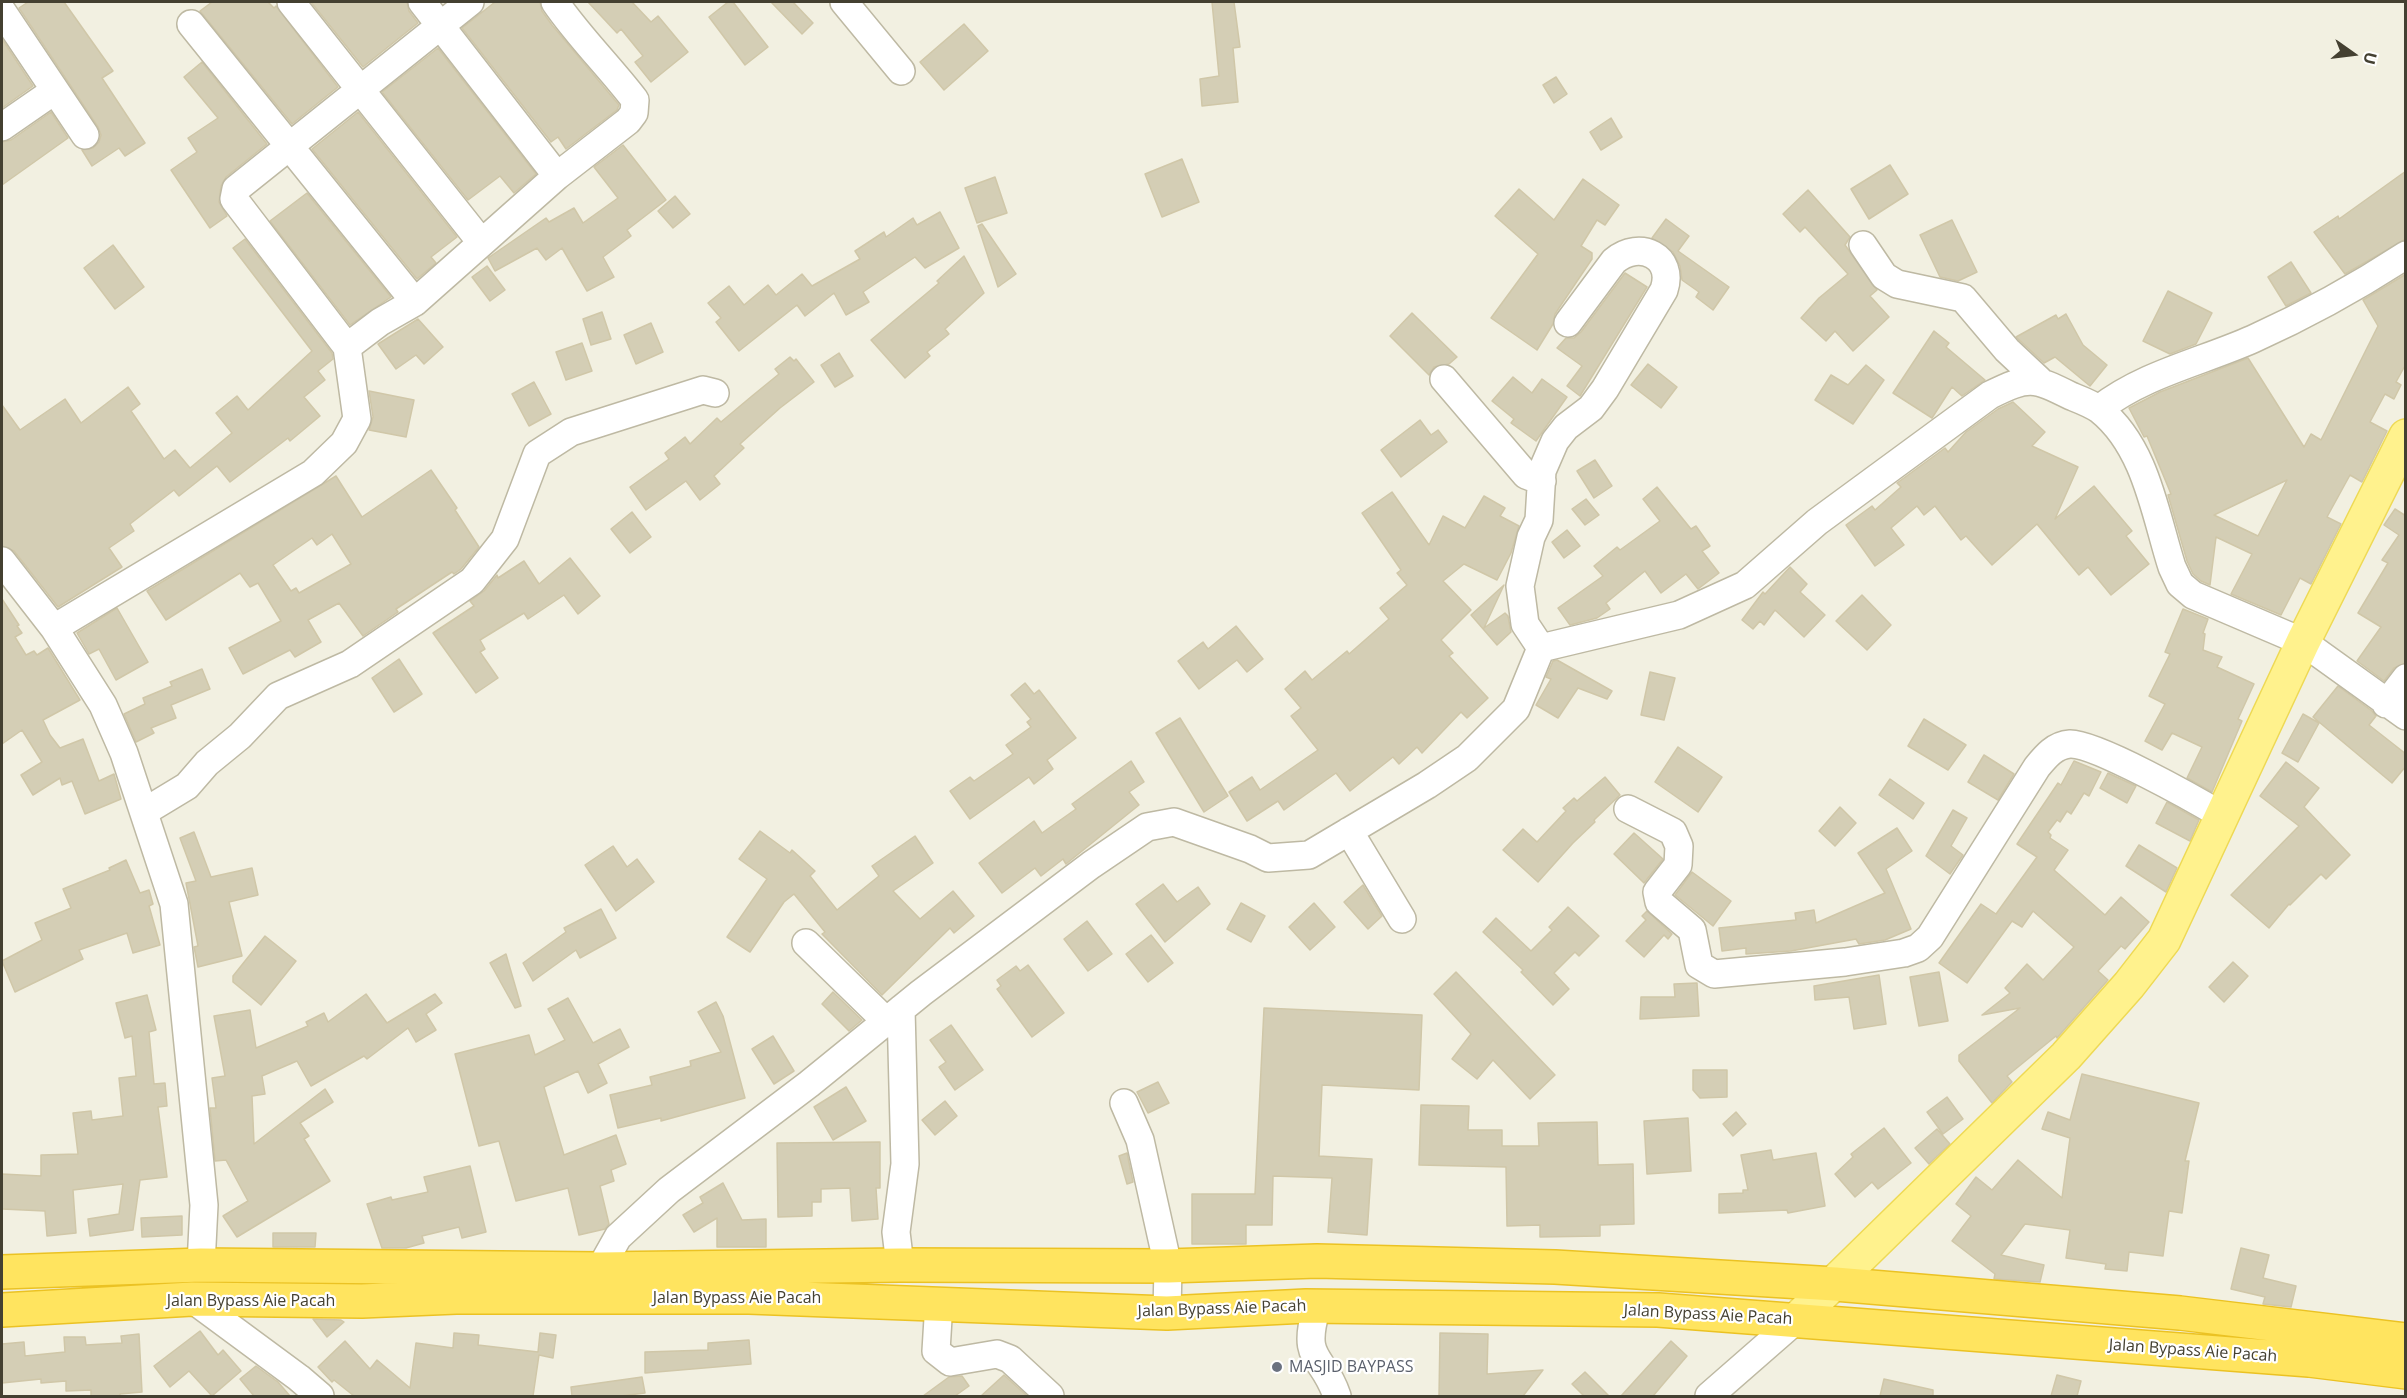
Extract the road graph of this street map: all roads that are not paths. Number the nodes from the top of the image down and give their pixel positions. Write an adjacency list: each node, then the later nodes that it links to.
1 (6, 2): 7 (street)
2 (291, 2): 12 (street)
3 (422, 2): 10 (street)
4 (470, 2): 10 (street)
5 (555, 2): 17 (street)
6 (844, 2): 11 (street)
7 (2, 5)
8 (2, 11): 13 (street)
9 (191, 24): 16 (street)
10 (441, 24): 12 (street); 17 (street)
11 (901, 71)
12 (360, 89): 16 (street); 18 (street)
13 (54, 91): 14 (street); 15 (street)
14 (2, 127)
15 (85, 135)
16 (289, 145): 21 (street); 23 (street)
17 (557, 176): 18 (street)
18 (481, 242): 21 (street)
19 (1863, 245): 25 (street)
20 (2406, 255): 27 (street)
21 (415, 302): 23 (street)
22 (1568, 323): 29 (street)
23 (347, 347): 31 (street)
24 (1444, 378): 29 (street)
25 (2040, 380): 27 (street); 33 (street)
26 (715, 393): 37 (street)
27 (2099, 409): 32 (street)
28 (2406, 436): 32 (main road)
29 (1542, 481): 33 (street)
30 (2, 561): 31 (street)
31 (54, 628): 37 (street)
32 (2303, 642): 35 (street); 38 (main road)
33 (1541, 648): 39 (street)
34 (2406, 678): 35 (street)
35 (2396, 710)
36 (1628, 809): 38 (street)
37 (144, 812): 44 (street)
38 (2221, 815): 49 (main road)
39 (1349, 831): 40 (street); 42 (street)
40 (1402, 919)
41 (806, 944): 42 (street)
42 (894, 1015): 45 (street); 47 (street)
43 (1124, 1103): 46 (street)
44 (201, 1265): 47 (highway); 48 (highway)
45 (900, 1265): 46 (highway); 47 (highway)
46 (1168, 1266): 49 (highway); 54 (street)
47 (600, 1269)
48 (2, 1272)
49 (1834, 1284): 55 (main road); 56 (highway)
50 (192, 1299): 51 (highway, Jalan Bypass Aie Pacah); 53 (highway, Jalan Bypass Aie Pacah); 58 (street)
51 (939, 1302): 54 (highway, Jalan Bypass Aie Pacah); 59 (street)
52 (1306, 1306): 54 (highway, Jalan Bypass Aie Pacah); 55 (highway, Jalan Bypass Aie Pacah); 60 (street)
53 (2, 1310)
54 (1167, 1313)
55 (1796, 1320): 57 (highway, Jalan Bypass Aie Pacah); 61 (street)
56 (2406, 1340)
57 (2406, 1372)
58 (320, 1396)
59 (1050, 1396)
60 (1337, 1396)
61 (1709, 1396)

